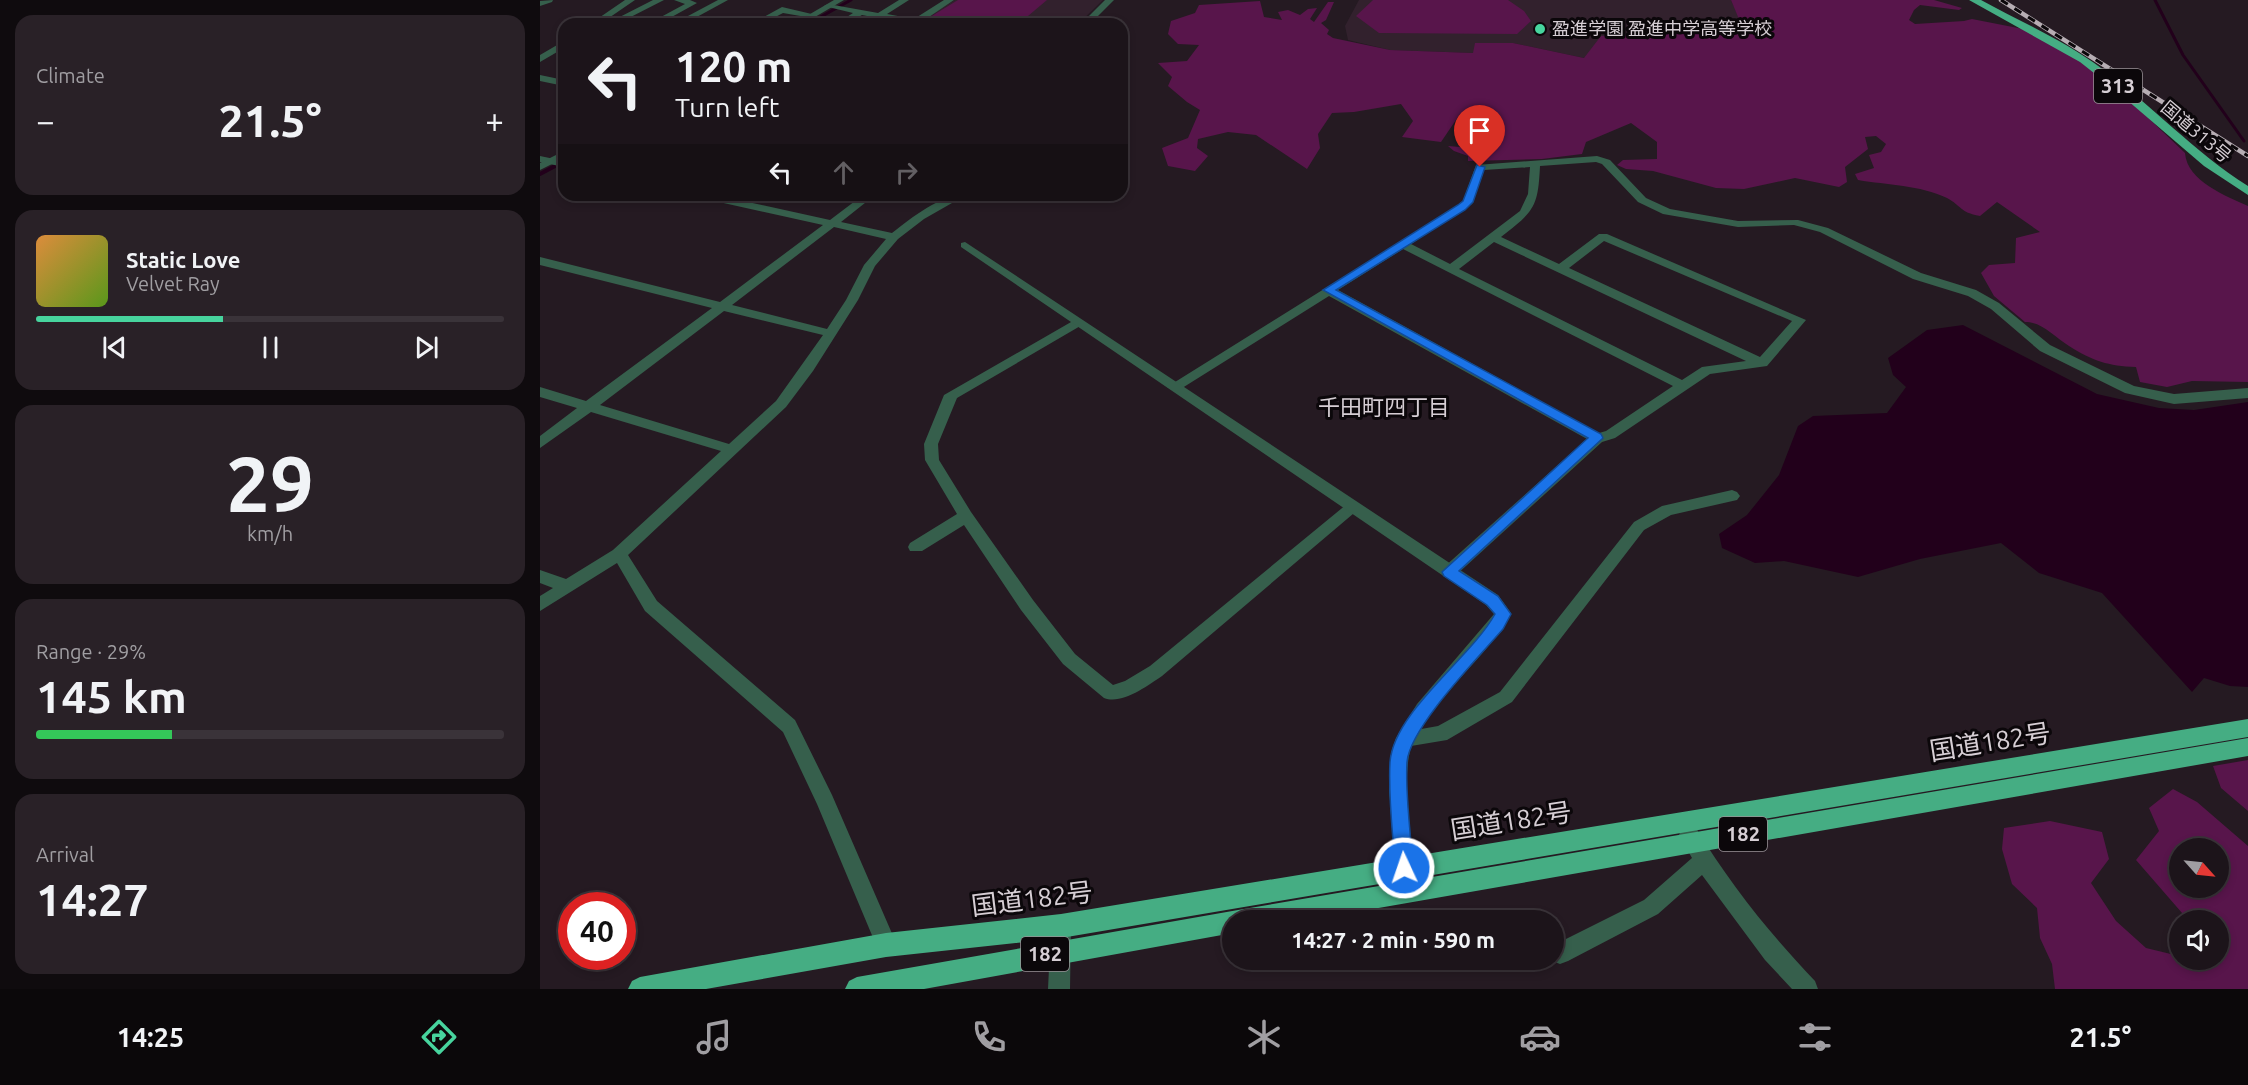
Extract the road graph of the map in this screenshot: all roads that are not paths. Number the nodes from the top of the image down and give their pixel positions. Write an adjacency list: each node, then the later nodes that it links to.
1 (549, 0): 10 (street)
2 (631, 0): 15 (street)
3 (660, 0): 16 (street)
4 (678, 0): 17 (street)
5 (724, 0): 18 (street)
6 (905, 0): 14 (street)
7 (950, 0): 23 (street)
8 (1110, 0): 24 (street)
9 (1974, 0): 32 (highway, 国道313号 / 313)
10 (540, 4)
11 (835, 6): 12 (street); 13 (street)
12 (861, 12): 14 (street); 21 (street)
13 (812, 15): 19 (street); 20 (street)
14 (880, 15): 22 (street)
15 (603, 18)
16 (622, 18)
17 (664, 18)
18 (688, 18)
19 (767, 18)
20 (807, 18)
21 (850, 18)
22 (896, 18)
23 (921, 18)
24 (1091, 18)
25 (558, 48): 26 (street)
26 (540, 58)
27 (540, 78): 28 (street)
28 (558, 82)
29 (556, 161): 31 (street)
30 (1535, 163): 38 (street); 40 (street); 52 (street)
31 (540, 168)
32 (2248, 191)
33 (728, 201): 36 (street)
34 (862, 201): 36 (street)
35 (949, 201): 37 (street)
36 (831, 224): 37 (street); 45 (street)
37 (894, 237): 47 (street)
38 (1495, 238): 42 (street); 43 (street)
39 (965, 245): 46 (street)
40 (1403, 245): 42 (street); 44 (street)
41 (543, 265): 45 (street)
42 (1451, 269): 49 (street)
43 (1560, 269): 48 (street); 48 (street)
44 (1328, 290): 50 (street); 54 (street)
45 (722, 306): 47 (street); 53 (street)
46 (1078, 322): 50 (street); 59 (street)
47 (829, 333): 56 (street)
48 (1762, 363): 49 (street)
49 (1682, 385): 54 (street)
50 (1174, 387): 58 (street)
51 (540, 392): 53 (street)
52 (2248, 393)
53 (590, 405): 55 (street); 56 (street)
54 (1597, 438): 62 (street)
55 (540, 443)
56 (733, 450): 61 (street)
57 (1732, 496): 67 (street)
58 (1352, 508): 59 (street); 62 (street)
59 (966, 516): 60 (street)
60 (916, 547)
61 (619, 554): 64 (street); 76 (street)
62 (1449, 572): 67 (street)
63 (540, 576): 64 (street)
64 (568, 587): 65 (street)
65 (540, 604)
66 (2248, 729): 69 (highway, 国道182号 / 182)
67 (1405, 739): 71 (street)
68 (2248, 747): 70 (highway, 182)
69 (1683, 821): 70 (street); 71 (highway, 国道182号 / 182)
70 (1698, 852): 72 (highway, 182); 78 (street); 82 (street)
71 (1404, 868): 72 (street); 75 (highway, 国道182号 / 182)
72 (1408, 892): 73 (highway, 182)
73 (1302, 910)
74 (1222, 924): 77 (highway, 182)
75 (1062, 926): 76 (highway, 国道182号 / 182); 77 (street)
76 (885, 945): 79 (highway, 国道182号 / 182)
77 (1061, 951): 80 (highway, 182); 81 (street)
78 (1564, 951)
79 (640, 989)
80 (857, 989)
81 (1059, 989)
82 (1807, 989)

